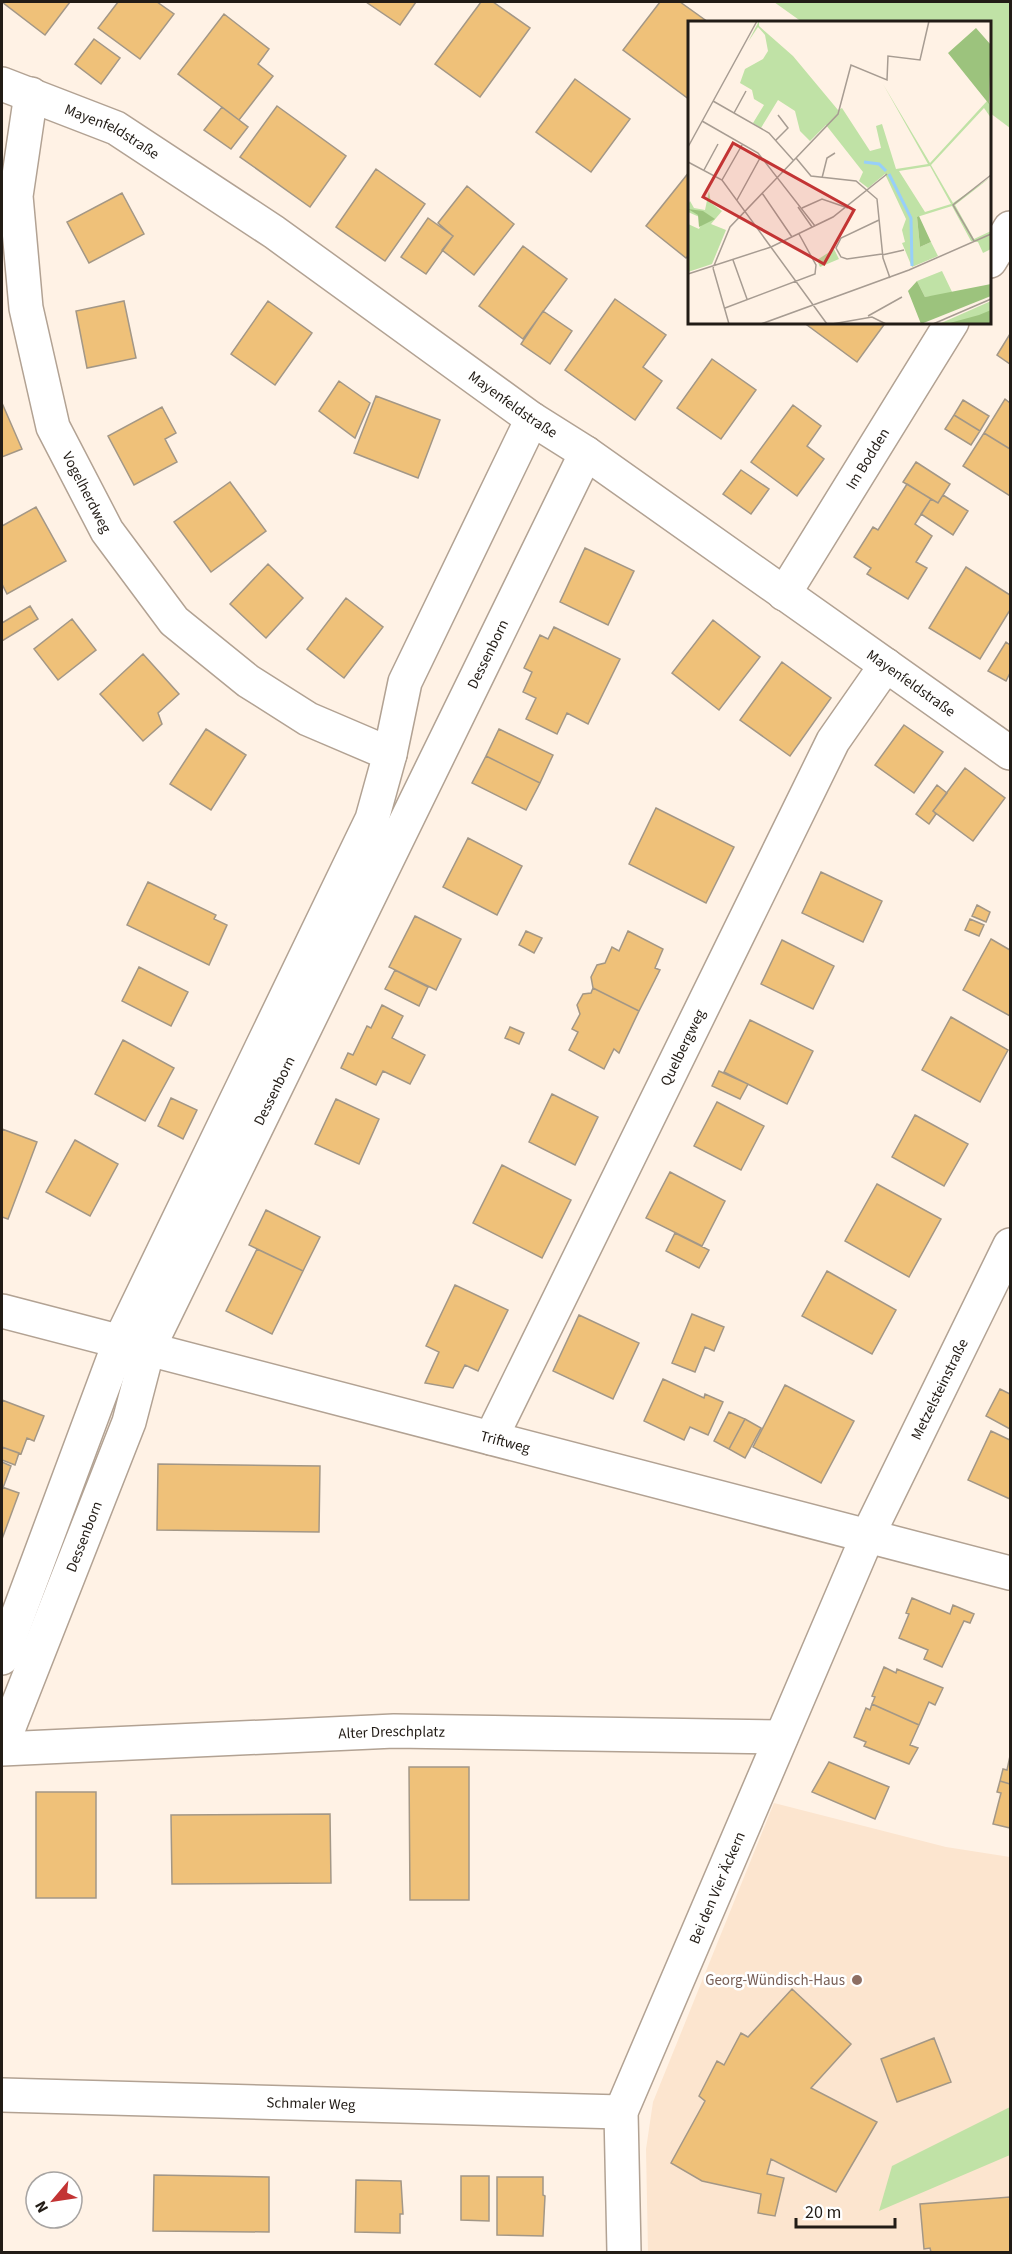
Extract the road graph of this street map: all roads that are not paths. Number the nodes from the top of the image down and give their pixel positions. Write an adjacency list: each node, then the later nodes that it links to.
1 (16, 89): 5 (street, Mayenfeldstraße); 10 (street, Vogelherdweg)
2 (1011, 228): 3 (street)
3 (991, 259)
4 (951, 324): 7 (street, Im Bodden)
5 (532, 419): 6 (street, Mayenfeldstraße); 10 (street, Dessenborn)
6 (586, 453): 7 (street, Mayenfeldstraße); 13 (street, Dessenborn)
7 (784, 594): 8 (street, Mayenfeldstraße)
8 (886, 665): 9 (street, Mayenfeldstraße); 14 (street, Quelbergweg)
9 (1011, 753)
10 (390, 754): 13 (street, Dessenborn)
11 (1011, 1245): 15 (street, Metzelsteinstraße)
12 (2, 1311): 13 (street, Triftweg)
13 (134, 1345): 14 (street, Triftweg); 17 (street, Dessenborn); 19 (street, Dessenborn)
14 (491, 1438): 15 (street, Triftweg)
15 (868, 1534): 16 (street, Triftweg); 18 (street, Bei den Vier Äckern)
16 (1011, 1573)
17 (2, 1658)
18 (781, 1737): 19 (street, Alter Dreschplatz); 21 (street, Bei den Vier Äckern)
19 (2, 1747)
20 (2, 2095): 21 (street, Schmaler Weg)
21 (621, 2112): 22 (street, Bei den Vier Äckern)
22 (624, 2253)

